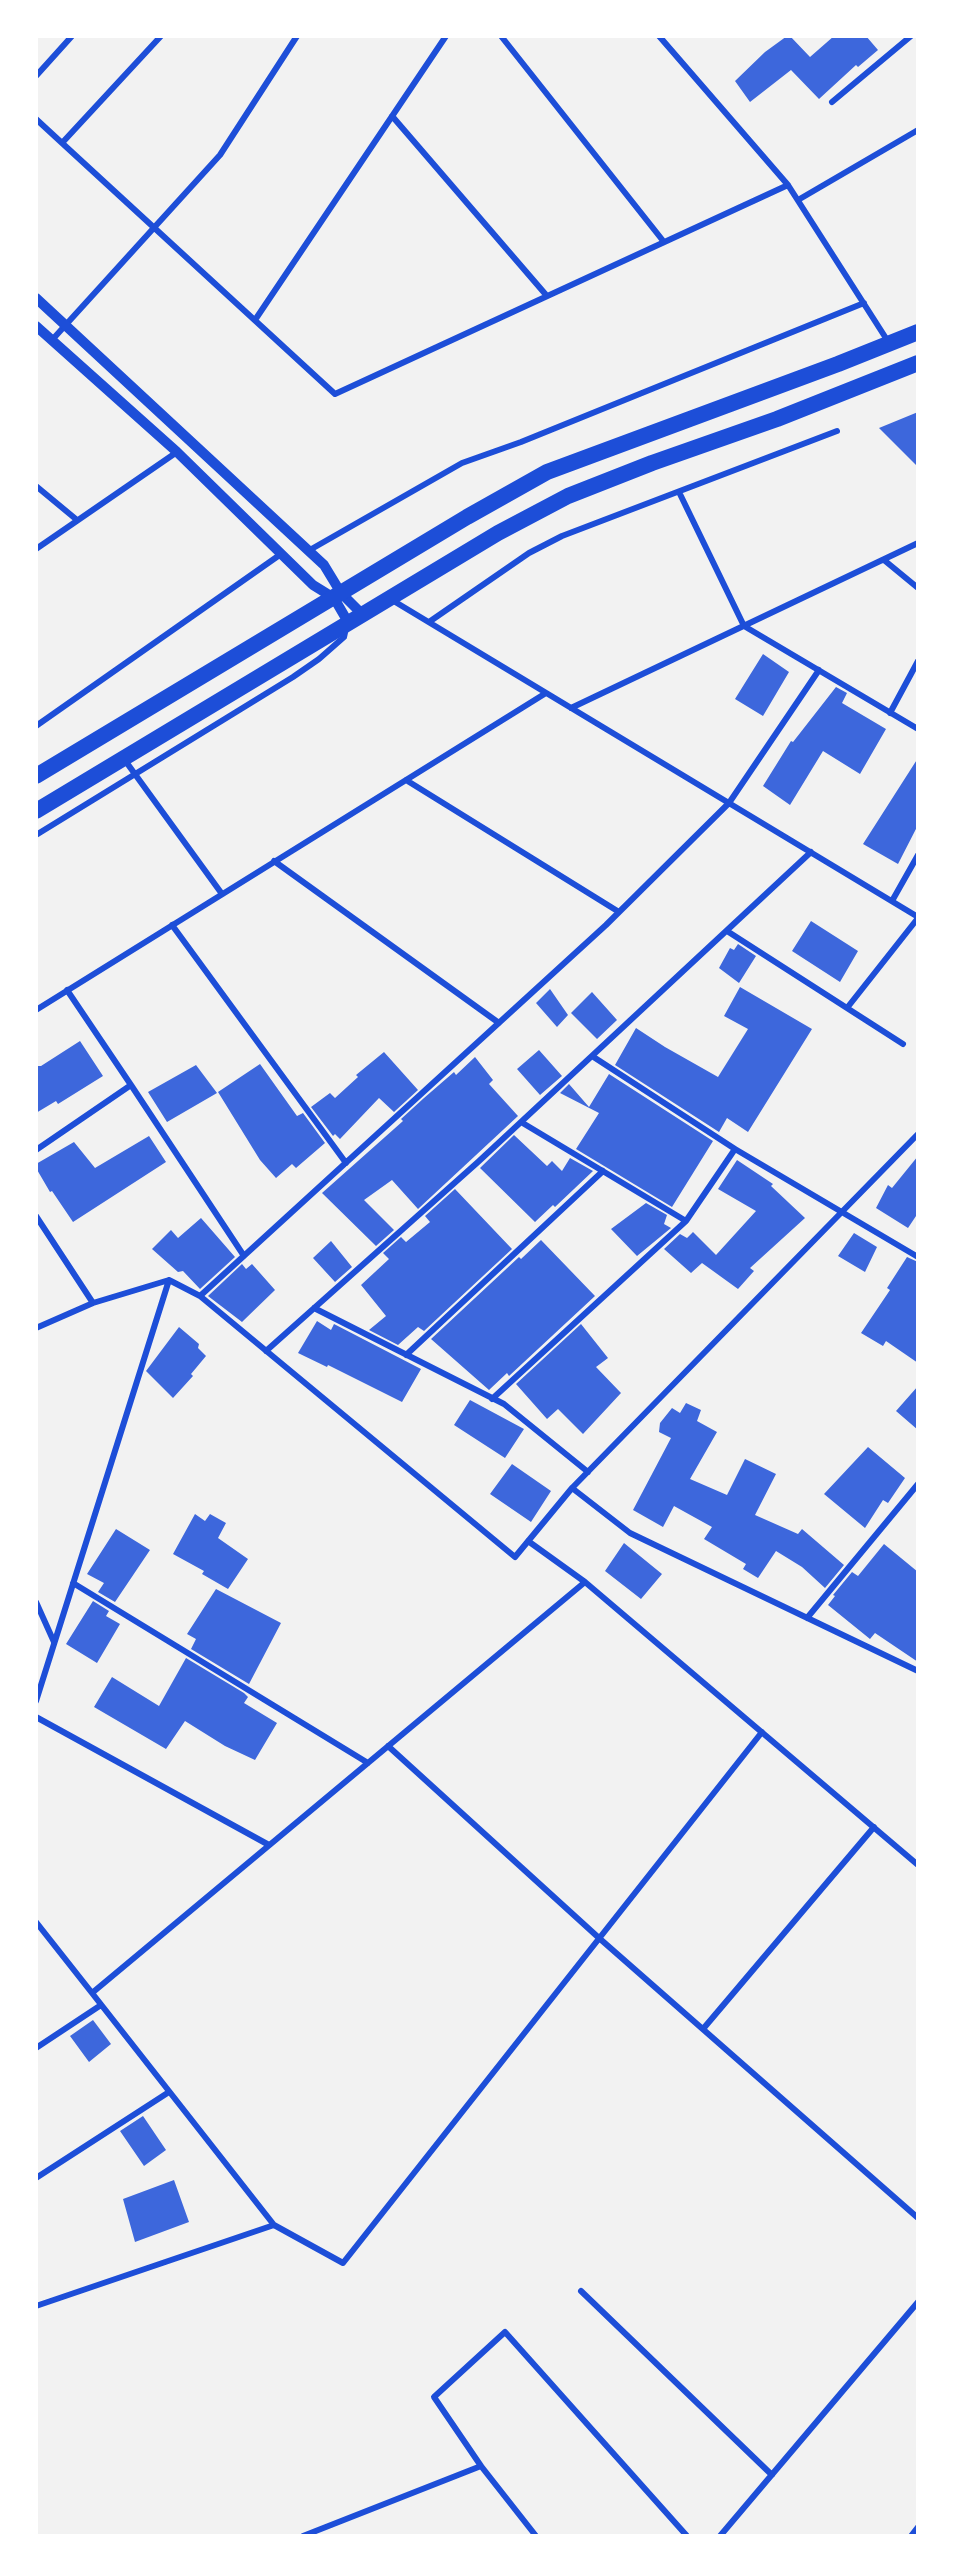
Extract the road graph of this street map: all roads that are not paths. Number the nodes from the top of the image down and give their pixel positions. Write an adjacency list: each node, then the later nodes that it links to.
1 (72, 36): 8 (street)
2 (161, 36): 13 (street)
3 (297, 36): 16 (street)
4 (446, 36): 10 (street)
5 (501, 36): 17 (street)
6 (659, 36): 14 (street)
7 (911, 36): 9 (street)
8 (36, 76)
9 (832, 102)
10 (392, 116): 18 (street); 21 (street)
11 (36, 119): 13 (street)
12 (918, 130): 15 (street)
13 (62, 143): 16 (street)
14 (788, 185): 15 (street); 17 (street)
15 (798, 200): 20 (street)
16 (156, 229): 21 (street); 22 (street)
17 (664, 242): 18 (street)
18 (547, 296): 21 (street)
19 (36, 298): 22 (street)
20 (864, 303): 26 (street); 35 (street)
21 (255, 320)
22 (66, 325): 25 (street); 35 (street)
23 (36, 326): 25 (street)
24 (918, 332): 26 (highway)
25 (52, 340): 29 (street)
26 (889, 343): 39 (highway)
27 (918, 363): 40 (highway)
28 (837, 431): 31 (street)
29 (177, 452): 32 (street); 36 (street)
30 (36, 486): 32 (street)
31 (679, 492): 42 (street); 43 (street)
32 (76, 519): 34 (street)
33 (918, 543): 37 (street)
34 (36, 549)
35 (308, 551): 39 (street)
36 (281, 554): 39 (street); 49 (street)
37 (884, 560): 38 (street); 43 (street)
38 (918, 588)
39 (338, 595): 41 (street); 41 (street); 53 (highway)
40 (389, 598): 41 (highway); 42 (street)
41 (355, 618): 51 (highway); 52 (street)
42 (429, 622): 46 (street)
43 (744, 626): 45 (street); 47 (street)
44 (918, 662): 48 (street)
45 (819, 670): 48 (street); 55 (street)
46 (546, 693): 47 (street); 54 (street)
47 (571, 708): 55 (street)
48 (890, 713): 50 (street)
49 (36, 726)
50 (918, 729)
51 (123, 759): 52 (street); 56 (highway)
52 (135, 775): 57 (street); 61 (street)
53 (36, 776)
54 (406, 780): 60 (street); 63 (street)
55 (729, 803): 58 (street); 63 (street)
56 (36, 811)
57 (36, 835)
58 (811, 852): 62 (street); 66 (street)
59 (918, 855): 62 (street)
60 (274, 861): 61 (street); 70 (street)
61 (222, 894): 65 (street)
62 (892, 901): 64 (street)
63 (619, 912): 70 (street)
64 (918, 917): 68 (street)
65 (172, 925): 67 (street); 78 (street)
66 (727, 930): 68 (street); 72 (street)
67 (67, 990): 69 (street); 73 (street)
68 (847, 1008): 71 (street)
69 (36, 1010)
70 (498, 1023): 78 (street)
71 (903, 1044)
72 (592, 1056): 74 (street); 76 (street)
73 (131, 1085): 77 (street); 83 (street)
74 (521, 1122): 79 (street); 88 (street)
75 (918, 1134): 80 (street)
76 (735, 1149): 80 (street); 82 (street)
77 (36, 1150)
78 (346, 1163): 83 (street)
79 (603, 1171): 82 (street); 91 (street)
80 (842, 1212): 84 (street); 93 (street)
81 (36, 1216): 87 (street)
82 (686, 1221): 92 (street)
83 (244, 1256): 86 (street)
84 (918, 1257)
85 (169, 1280): 86 (street); 87 (street); 98 (street)
86 (200, 1296): 90 (street)
87 (93, 1304): 89 (street)
88 (314, 1308): 90 (street); 91 (street)
89 (36, 1328)
90 (266, 1351): 96 (street)
91 (406, 1355): 92 (street)
92 (492, 1399): 93 (street)
93 (588, 1472): 95 (street)
94 (918, 1484): 100 (street)
95 (572, 1488): 96 (street); 100 (street)
96 (528, 1540): 97 (street)
97 (585, 1582): 105 (street); 106 (street)
98 (73, 1583): 101 (street); 107 (street)
99 (36, 1602): 101 (street)
100 (807, 1618): 102 (street)
101 (54, 1642): 103 (street)
102 (918, 1671)
103 (36, 1701)
104 (36, 1717): 109 (street)
105 (762, 1732): 108 (street); 112 (street)
106 (388, 1746): 107 (street); 112 (street)
107 (368, 1763): 109 (street)
108 (874, 1827): 110 (street); 115 (street)
109 (269, 1845): 113 (street)
110 (918, 1865)
111 (36, 1922): 113 (street)
112 (600, 1938): 115 (street); 120 (street)
113 (92, 1994): 114 (street)
114 (101, 2005): 116 (street); 117 (street)
115 (703, 2029): 119 (street)
116 (36, 2048)
117 (169, 2092): 118 (street); 120 (street)
118 (36, 2178)
119 (918, 2218)
120 (274, 2225): 123 (street)
121 (581, 2290): 125 (street)
122 (918, 2302): 125 (street)
123 (36, 2306)
124 (481, 2466): 127 (street); 130 (street); 131 (street)
125 (772, 2475): 132 (street)
126 (918, 2527): 133 (street)
127 (321, 2528): 128 (street); 129 (street)
128 (303, 2536)
129 (325, 2536)
130 (536, 2536)
131 (687, 2536)
132 (720, 2536)
133 (911, 2536)

